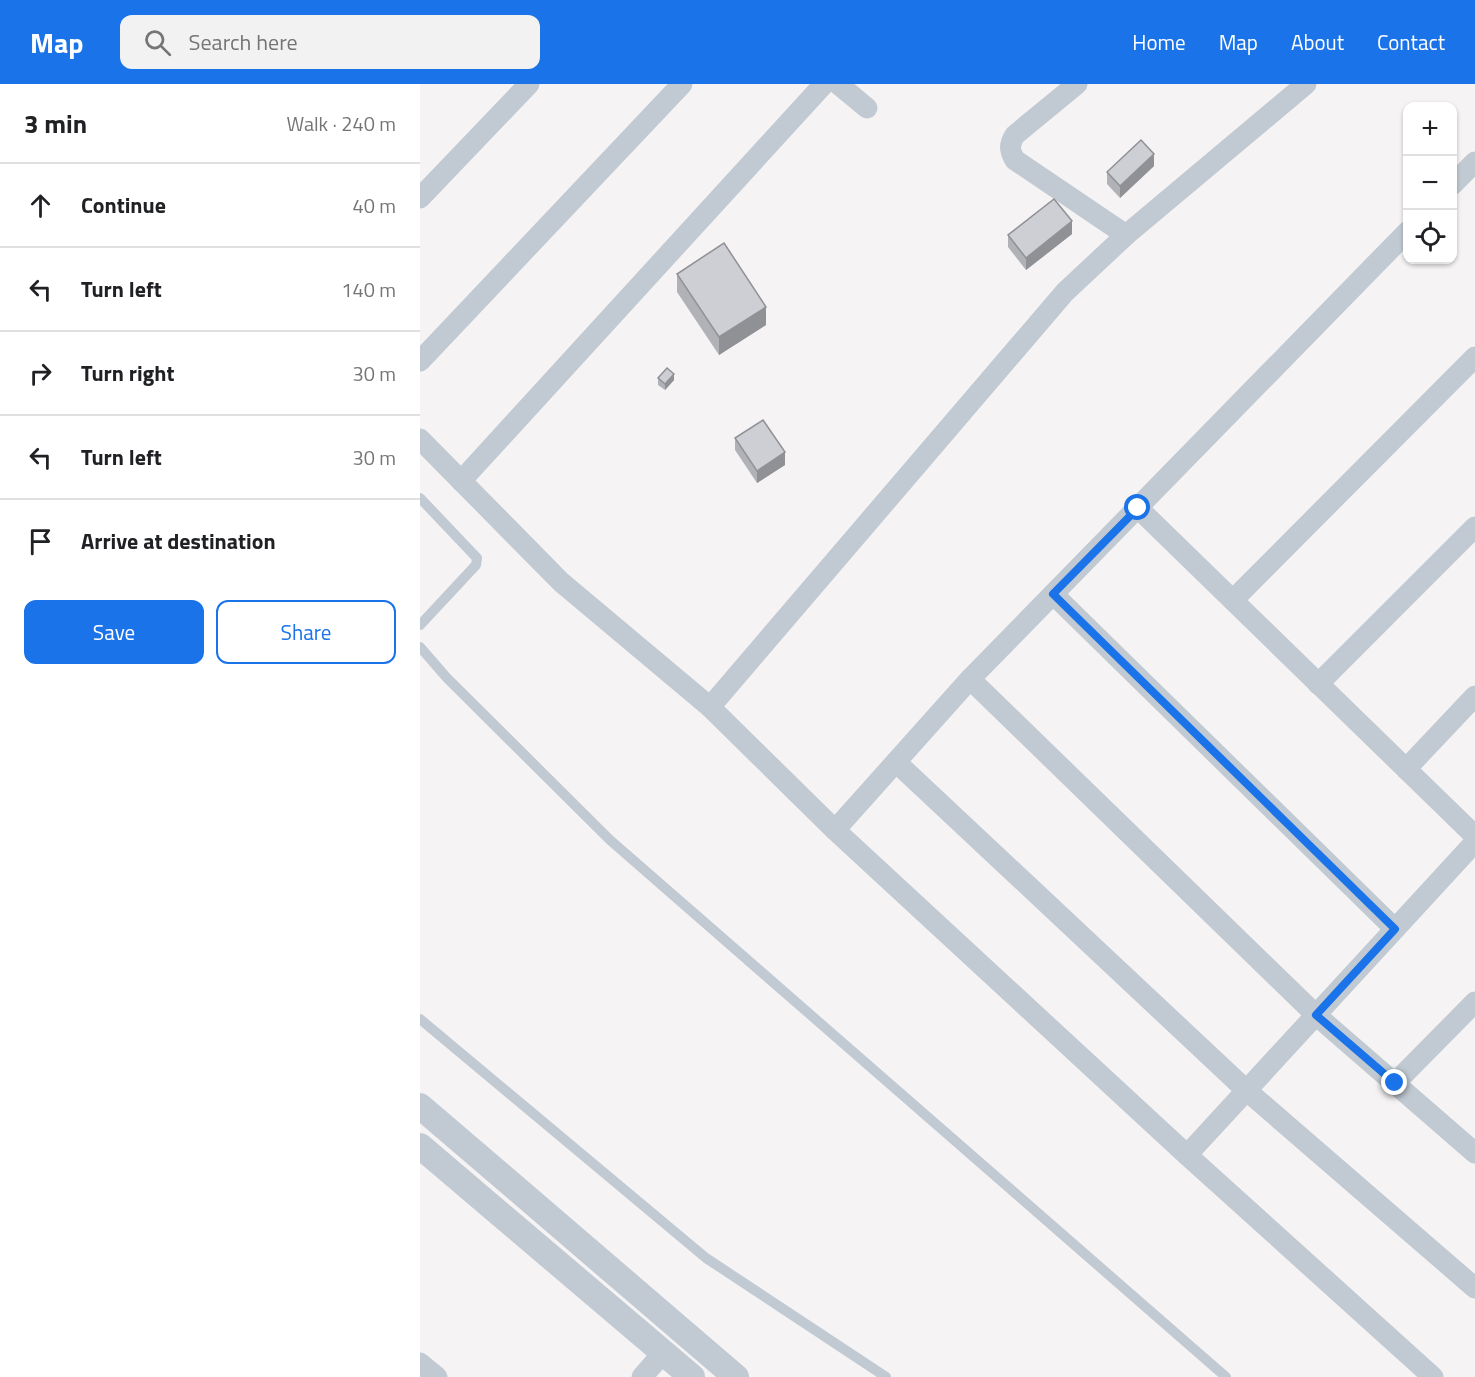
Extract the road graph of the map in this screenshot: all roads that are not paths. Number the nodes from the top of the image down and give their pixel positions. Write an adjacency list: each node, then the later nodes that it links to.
1 (529, 84): 8 (street)
2 (682, 84): 12 (street)
3 (824, 84): 14 (street)
4 (838, 84): 7 (street)
5 (1077, 84): 9 (street)
6 (1306, 84): 9 (street)
7 (867, 108)
8 (420, 198)
9 (1126, 235): 25 (street)
10 (1403, 235): 16 (street)
11 (1475, 357): 19 (street)
12 (420, 361)
13 (420, 439): 14 (street)
14 (461, 481): 25 (street)
15 (420, 498): 20 (lane)
16 (1138, 508): 18 (street); 19 (street)
17 (1475, 527): 23 (street)
18 (1053, 594): 22 (street); 31 (street)
19 (1233, 600): 23 (street)
20 (420, 625)
21 (420, 647): 49 (lane)
22 (970, 679): 26 (street); 33 (street)
23 (1318, 684): 27 (street)
24 (1475, 696): 27 (street)
25 (710, 707): 28 (street)
26 (896, 762): 28 (street); 36 (street)
27 (1406, 769): 29 (street)
28 (836, 830): 40 (street)
29 (1475, 836)
30 (1475, 842): 31 (street)
31 (1395, 929): 33 (street)
32 (1475, 1002): 35 (street)
33 (1316, 1015): 35 (street); 36 (street)
34 (420, 1019): 48 (lane)
35 (1395, 1083): 39 (street)
36 (1246, 1090): 40 (street); 41 (street)
37 (420, 1106): 47 (street)
38 (420, 1146): 42 (street)
39 (1475, 1153)
40 (1187, 1155): 50 (street)
41 (1475, 1288)
42 (663, 1353): 45 (street); 46 (street)
43 (420, 1363): 44 (street)
44 (437, 1377)
45 (642, 1377)
46 (692, 1377)
47 (736, 1377)
48 (886, 1377)
49 (1226, 1377)
50 (1433, 1377)

